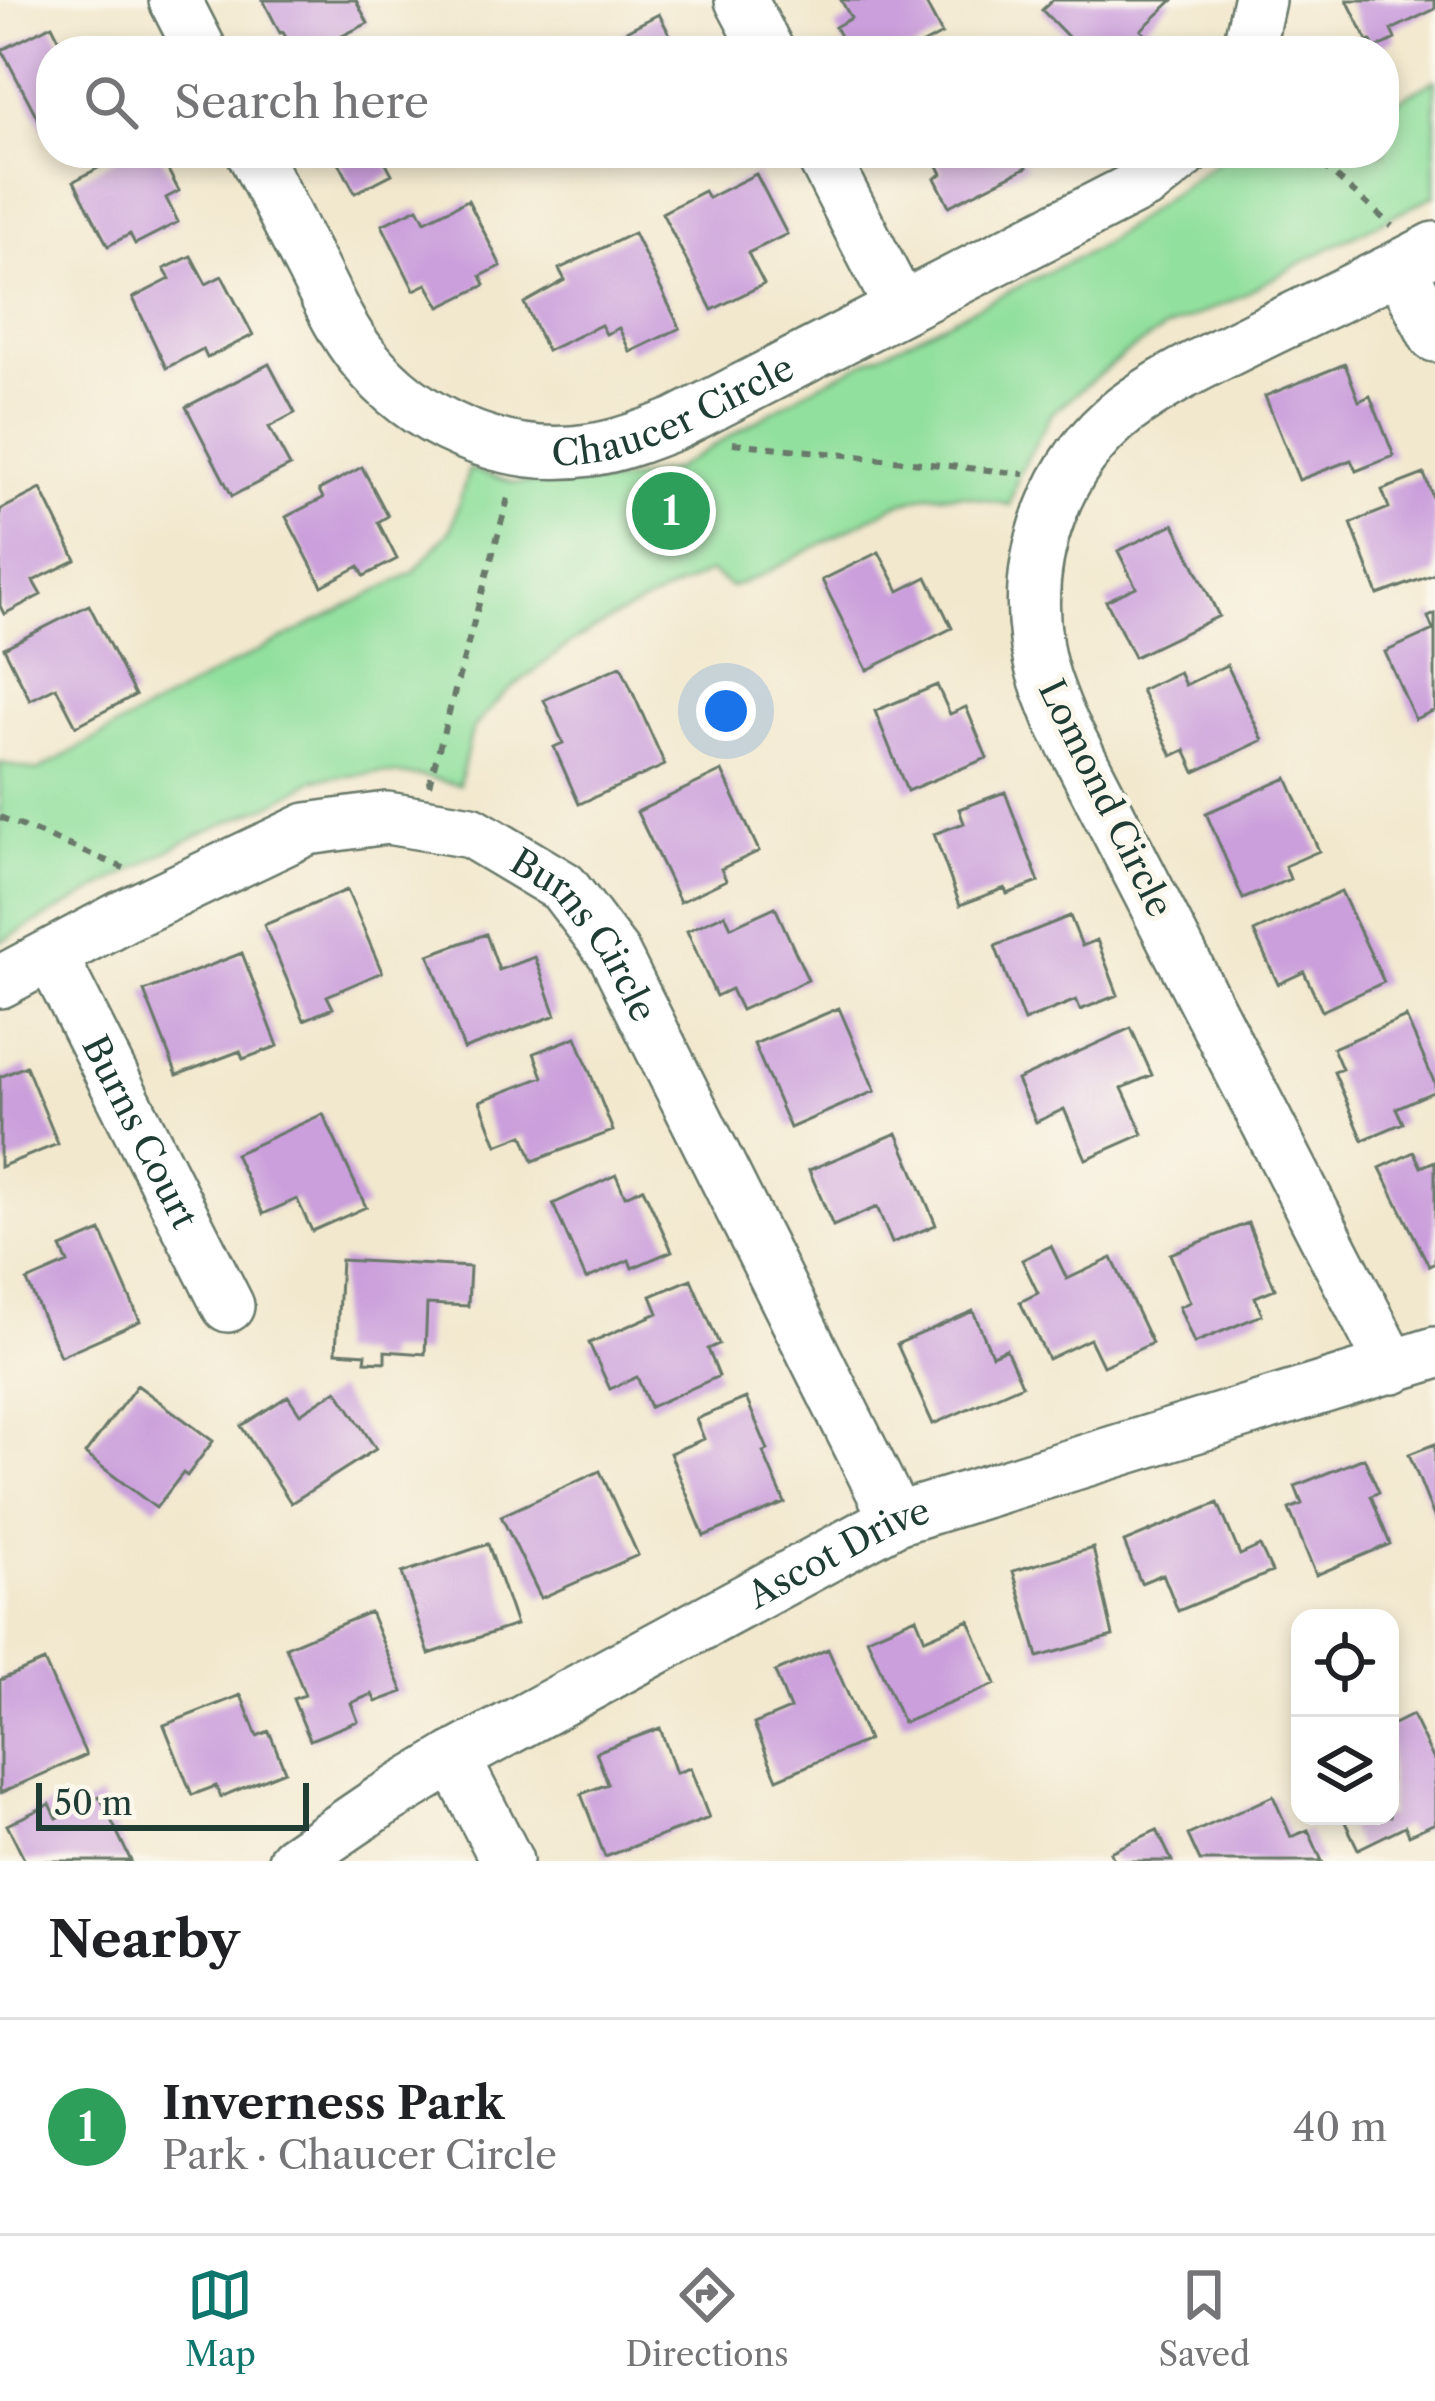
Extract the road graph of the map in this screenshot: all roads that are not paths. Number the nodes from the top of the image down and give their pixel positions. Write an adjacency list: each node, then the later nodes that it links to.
1 (176, 0): 4 (street)
2 (741, 0): 5 (street)
3 (1259, 0): 6 (street)
4 (194, 36)
5 (760, 36)
6 (1251, 36)
7 (261, 168): 11 (street, Chaucer Circle)
8 (828, 168): 11 (street)
9 (1166, 168): 11 (street, Chaucer Circle)
10 (1415, 258): 12 (street); 16 (street, Lomond Circle)
11 (900, 307)
12 (1435, 336)
13 (51, 956): 14 (street, Burns Circle); 15 (street, Burns Court); 17 (street, Burns Circle)
14 (0, 982)
15 (228, 1306)
16 (1414, 1360): 17 (street, Ascot Drive)
17 (896, 1519): 18 (street, Ascot Drive)
18 (454, 1758): 19 (street, Ascot Drive); 20 (street)
19 (294, 1861)
20 (507, 1861)

